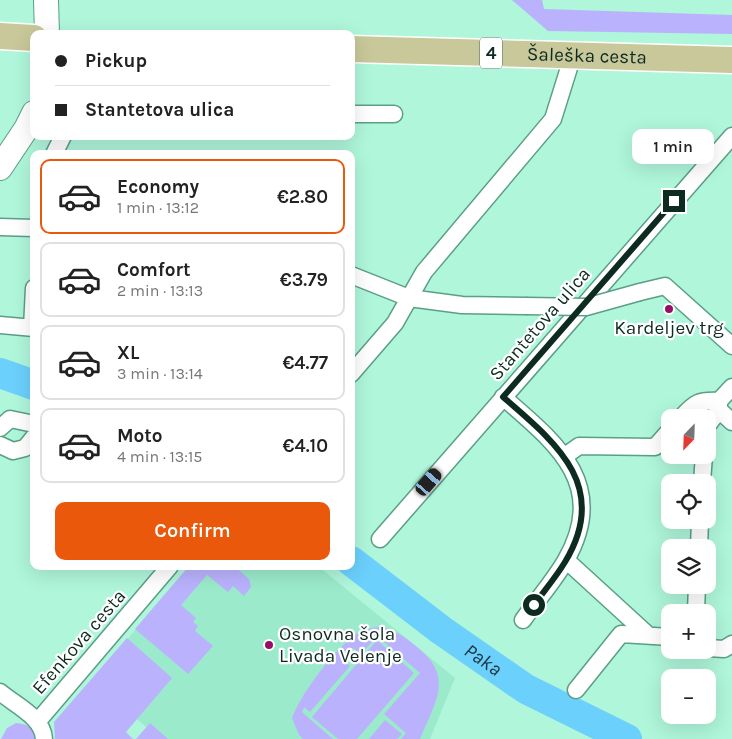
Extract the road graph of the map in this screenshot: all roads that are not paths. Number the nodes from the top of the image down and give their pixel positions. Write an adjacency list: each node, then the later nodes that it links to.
1 (46, 0): 2 (street)
2 (47, 30)
3 (0, 36): 4 (main road)
4 (30, 38)
5 (355, 49): 6 (main road, Šaleška cesta / 4)
6 (572, 55): 7 (main road, Šaleška cesta / 4); 16 (street)
7 (732, 60)
8 (355, 114): 9 (street)
9 (394, 114)
10 (30, 120): 12 (street)
11 (732, 136): 22 (street, Stantetova ulica)
12 (0, 168)
13 (0, 227): 14 (street)
14 (30, 228)
15 (355, 277): 16 (street)
16 (409, 298): 19 (street, bridge); 20 (street)
17 (0, 325): 18 (street)
18 (30, 328)
19 (732, 346)
20 (355, 369)
21 (732, 387): 23 (street)
22 (503, 397): 32 (street); 33 (street, Stantetova ulica)
23 (719, 406): 24 (street); 25 (street); 26 (street)
24 (689, 409)
25 (716, 411)
26 (732, 422)
27 (30, 423): 28 (street)
28 (0, 428)
29 (661, 440): 32 (street)
30 (30, 442): 31 (street)
31 (0, 445)
32 (565, 456): 34 (street)
33 (380, 539)
34 (566, 560): 36 (street); 37 (street)
35 (167, 570): 43 (street, Efenkova cesta)
36 (523, 620)
37 (648, 635): 38 (street); 41 (street)
38 (661, 636)
39 (732, 644): 40 (street)
40 (716, 648)
41 (576, 690)
42 (0, 692): 43 (street, Efenkova cesta)
43 (38, 721): 44 (street, Efenkova cesta)
44 (44, 739)

